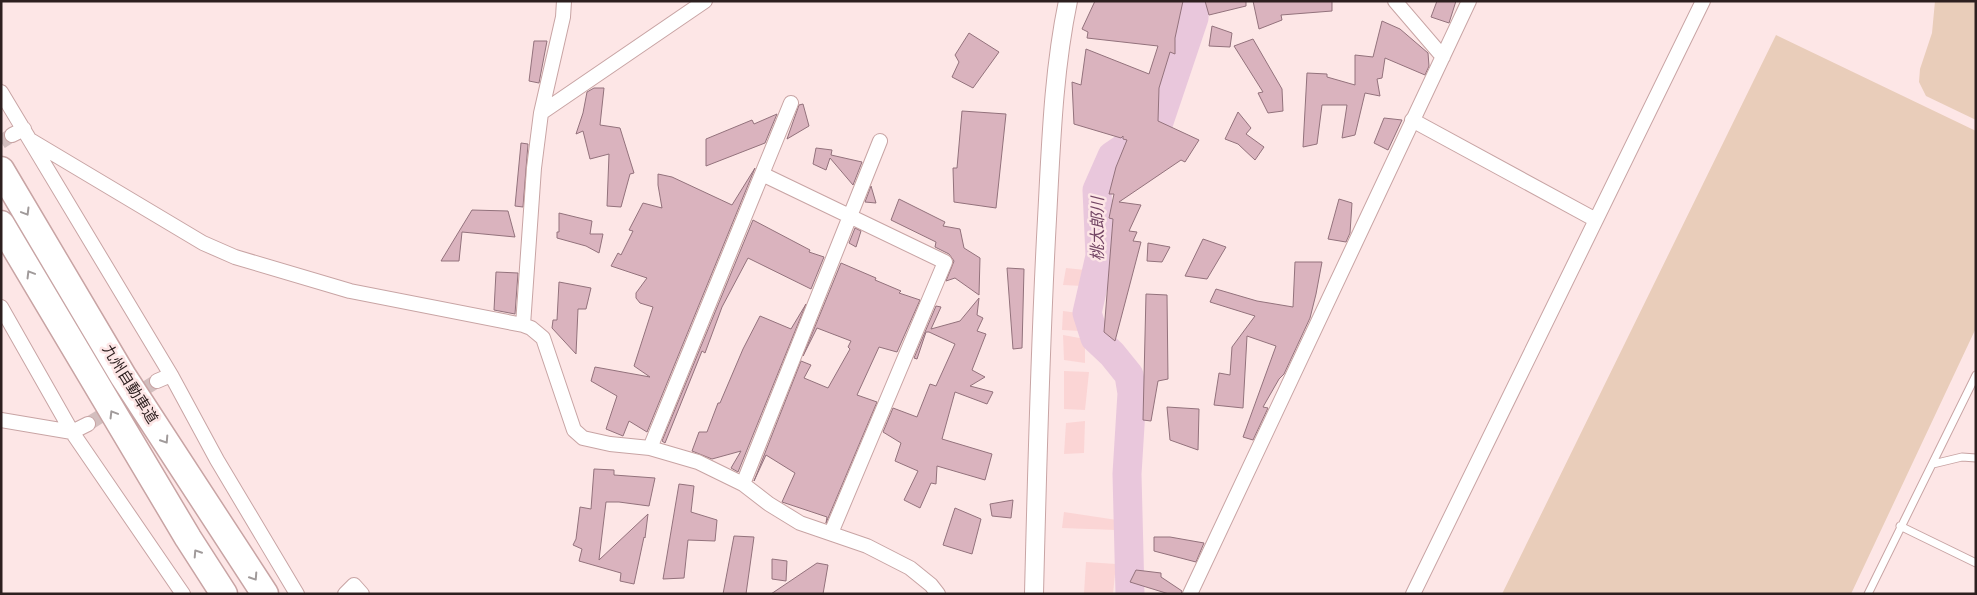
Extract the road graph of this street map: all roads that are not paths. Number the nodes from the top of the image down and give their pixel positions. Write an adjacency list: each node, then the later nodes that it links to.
1 (564, 1): 10 (street)
2 (705, 1): 10 (street)
3 (1068, 1): 41 (street)
4 (1395, 1): 7 (street)
5 (1469, 1): 7 (street)
6 (1703, 1): 17 (street)
7 (1443, 57): 11 (street)
8 (1, 92): 12 (street)
9 (791, 103): 15 (street)
10 (541, 113): 20 (street)
11 (1412, 120): 17 (street); 42 (street)
12 (23, 135): 20 (street); 21 (street)
13 (880, 141): 16 (street)
14 (1, 170): 36 (highway, 九州自動車道, one-way to 36)
15 (762, 174): 16 (street); 27 (street)
16 (850, 216): 30 (street); 32 (street)
17 (1596, 220): 43 (street)
18 (1, 224): 35 (highway, 九州自動車道, one-way to 18)
19 (1, 307): 26 (street)
20 (523, 325): 27 (street)
21 (171, 375): 23 (street); 37 (street)
22 (1976, 375): 29 (lane)
23 (157, 381)
24 (1, 420): 26 (street)
25 (88, 424): 26 (street)
26 (72, 432): 34 (street)
27 (650, 448): 30 (street)
28 (1976, 458): 29 (lane)
29 (1933, 464): 31 (lane)
30 (743, 484): 32 (street)
31 (1900, 526): 33 (lane); 44 (lane)
32 (831, 533): 40 (street)
33 (1976, 563)
34 (183, 594)
35 (224, 594)
36 (265, 594)
37 (297, 594)
38 (345, 594): 39 (street)
39 (362, 594)
40 (938, 594)
41 (1034, 594)
42 (1190, 594)
43 (1413, 594)
44 (1868, 594)

